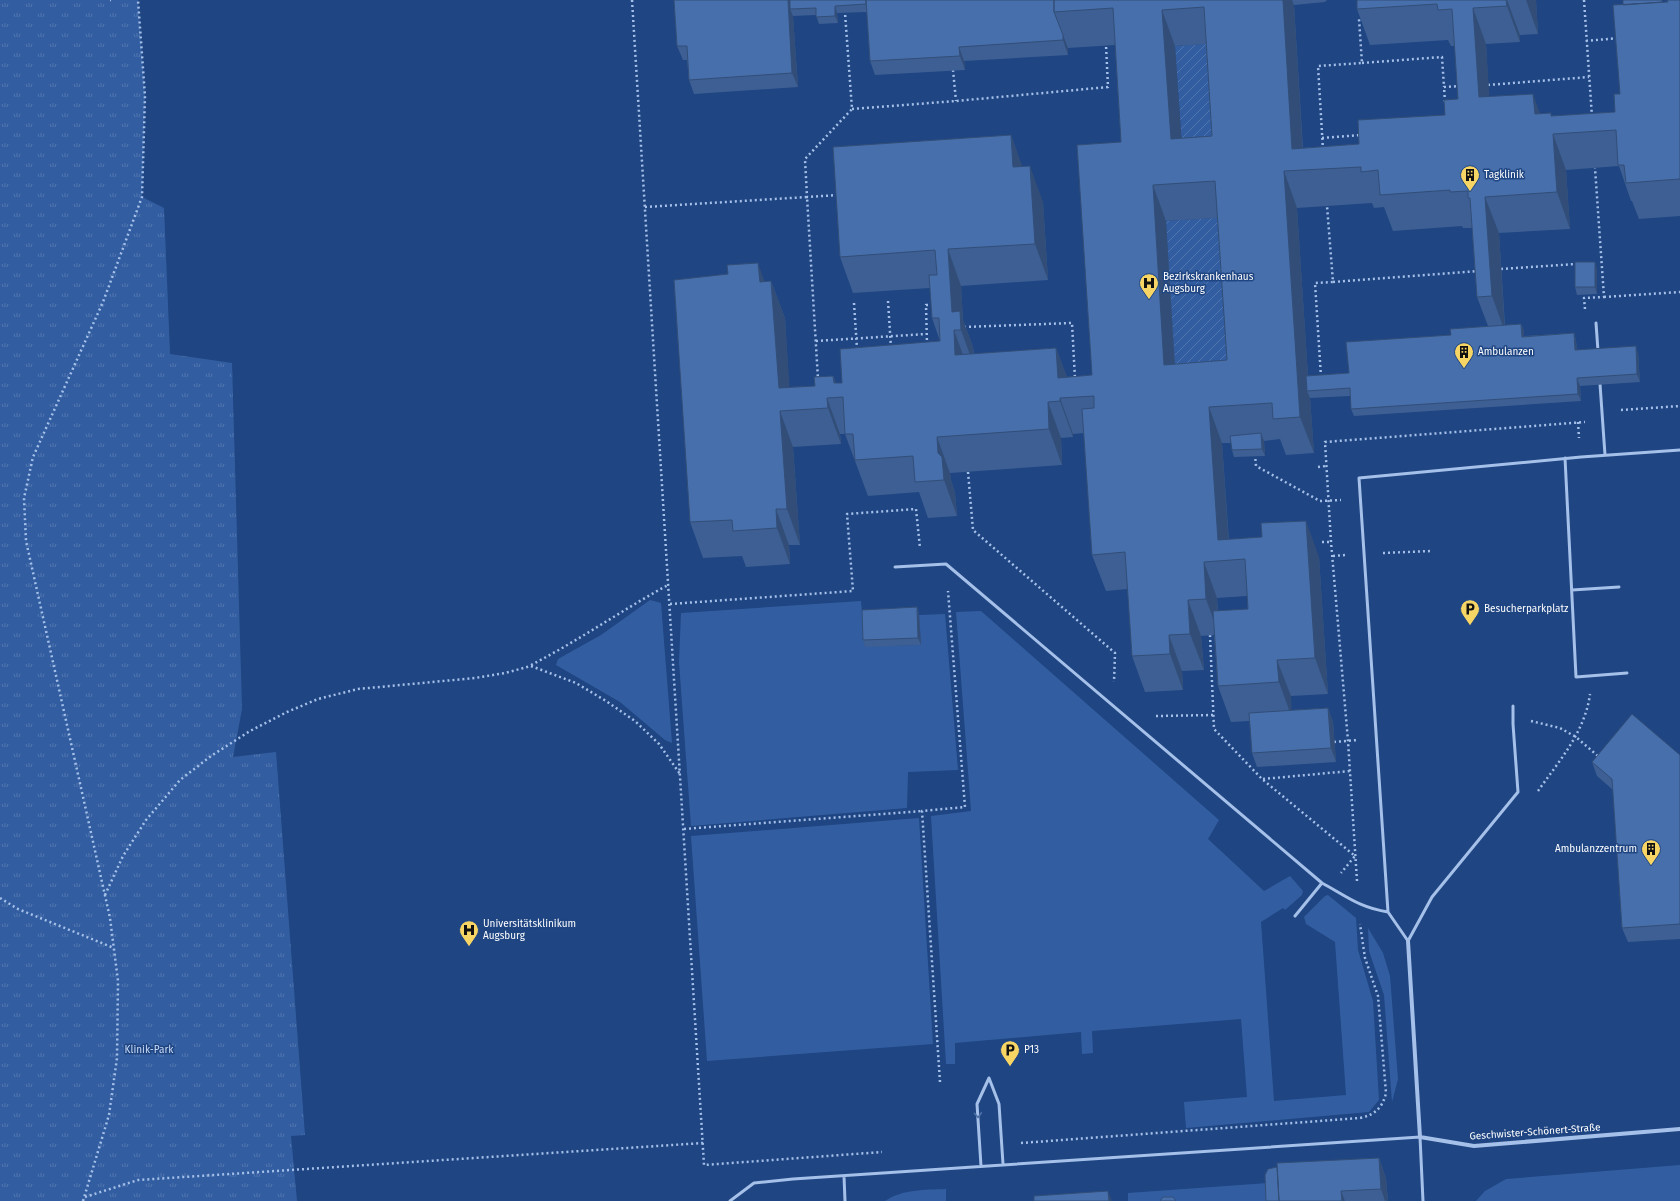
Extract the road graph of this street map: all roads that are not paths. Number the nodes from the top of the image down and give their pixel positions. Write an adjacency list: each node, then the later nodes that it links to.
1 (1596, 323): 2 (lane)
2 (1598, 356)
3 (1600, 384): 5 (lane)
4 (1680, 450): 5 (lane)
5 (1605, 455): 6 (lane)
6 (1565, 458): 9 (lane); 13 (lane)
7 (894, 567): 12 (lane)
8 (1619, 587): 9 (lane)
9 (1572, 590): 10 (lane)
10 (1627, 673)
11 (1513, 706): 15 (lane)
12 (1322, 883): 13 (lane); 14 (lane)
13 (1388, 912): 15 (lane)
14 (1295, 916)
15 (1408, 942): 17 (street)
16 (1680, 1129): 17 (street, Geschwister-Schönert-Straße)
17 (1420, 1137): 18 (lane); 23 (lane)
18 (1003, 1164): 19 (lane); 19 (lane, one-way to 19)
19 (981, 1166): 20 (lane)
20 (844, 1176): 21 (lane); 22 (lane)
21 (730, 1201)
22 (845, 1201)
23 (1423, 1201)

